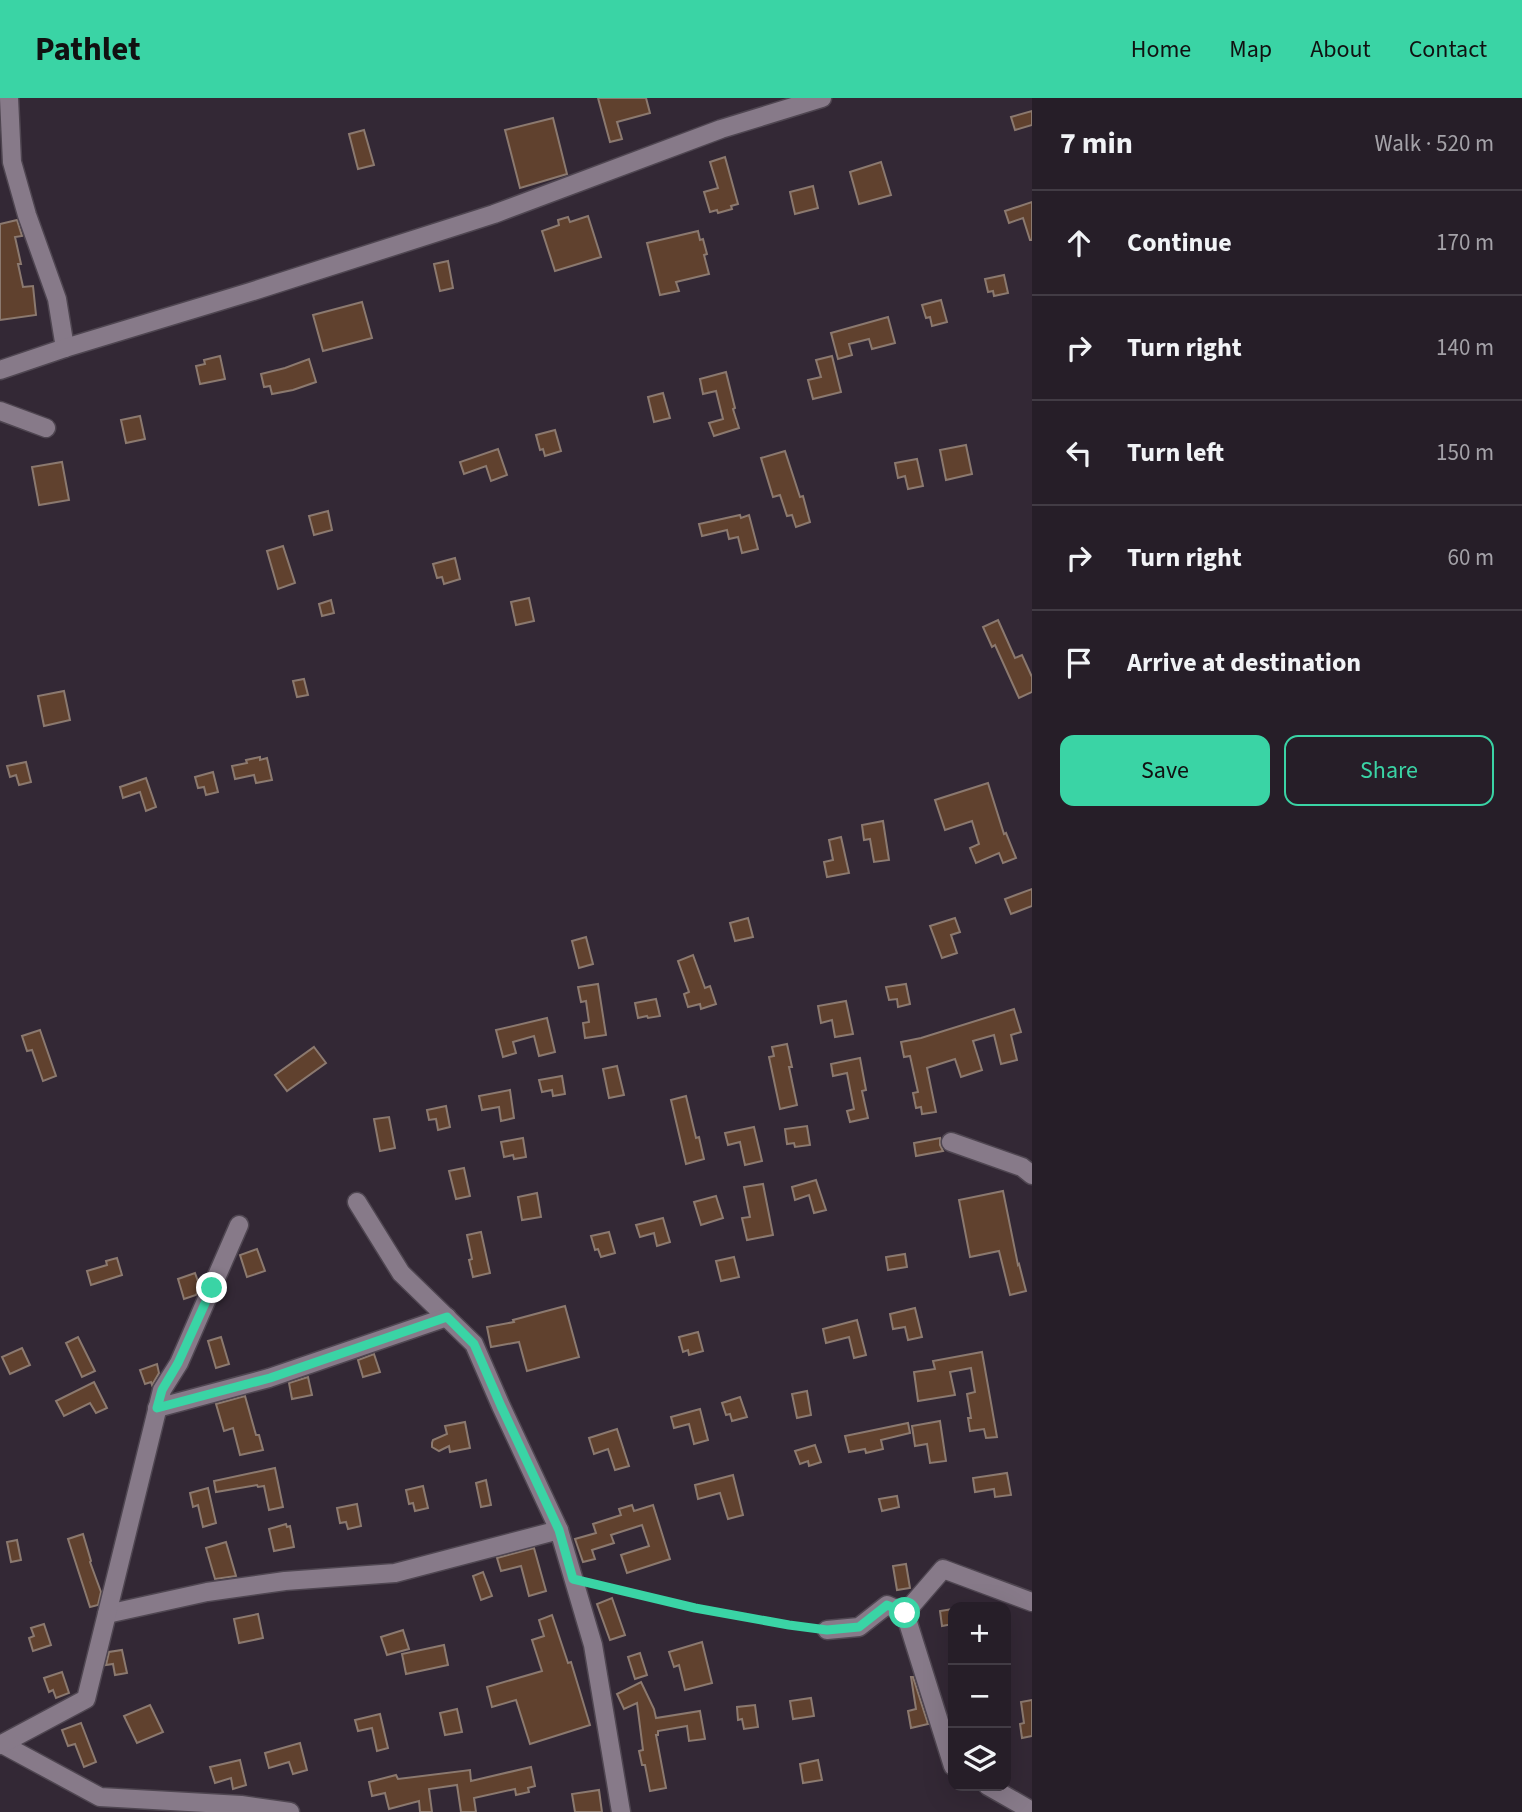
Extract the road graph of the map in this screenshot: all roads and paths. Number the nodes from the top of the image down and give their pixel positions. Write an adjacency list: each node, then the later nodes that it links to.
1 (9, 98): 3 (street)
2 (822, 98): 3 (street)
3 (65, 348): 4 (street)
4 (0, 370)
5 (0, 411): 6 (street)
6 (46, 428)
7 (951, 1142): 8 (street)
8 (1032, 1175)
9 (357, 1202): 11 (street)
10 (239, 1225): 12 (street)
11 (447, 1317): 12 (street); 13 (street)
12 (157, 1408): 17 (street)
13 (559, 1530): 14 (street); 17 (street)
14 (573, 1579): 18 (path); 24 (street)
15 (1032, 1602): 16 (street)
16 (905, 1613): 18 (street); 20 (street)
17 (107, 1614): 19 (street)
18 (827, 1630)
19 (1, 1745): 23 (street)
20 (948, 1750)
21 (997, 1791): 22 (street)
22 (1032, 1811)
23 (290, 1812)
24 (621, 1812)

